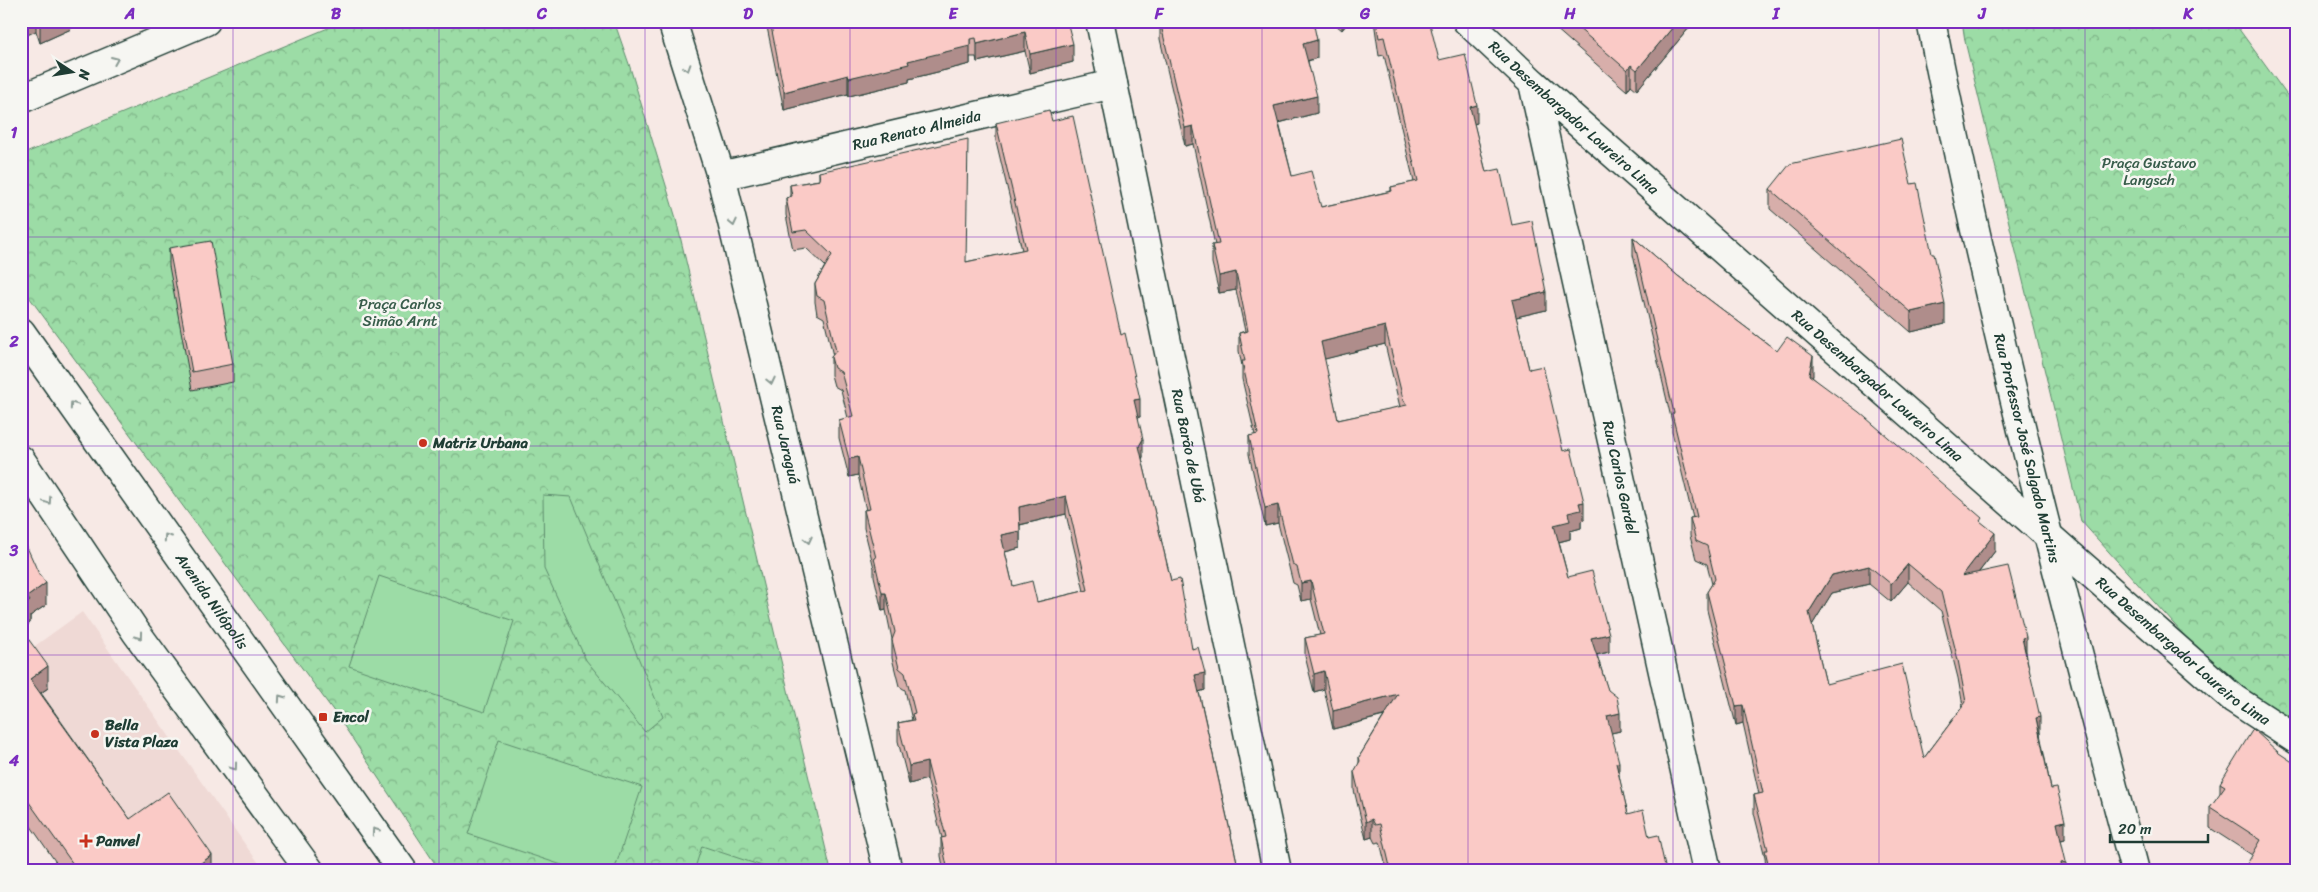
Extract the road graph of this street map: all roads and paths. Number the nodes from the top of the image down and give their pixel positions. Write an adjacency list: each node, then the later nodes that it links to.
1 (206, 21): 8 (street, one-way to 1)
2 (672, 21): 9 (street, Rua Jaraguá, one-way to 9)
3 (1100, 21): 7 (street, Rua Barão de Ubá)
4 (1467, 21): 6 (street, Rua Desembargador Loureiro Lima)
5 (1931, 21): 12 (street, Rua Professor José Salgado Martins)
6 (1533, 83): 12 (street, Rua Desembargador Loureiro Lima); 18 (street, Rua Carlos Gardel)
7 (1113, 84): 9 (street, Rua Renato Almeida); 17 (street, Rua Barão de Ubá)
8 (21, 99)
9 (721, 176): 16 (street, Rua Jaraguá, one-way to 16)
10 (21, 332): 15 (street, Avenida Nilópolis, one-way to 10)
11 (21, 460): 14 (street, one-way to 14)
12 (2047, 534): 13 (street, Rua Desembargador Loureiro Lima); 19 (street, Rua Professor José Salgado Martins)
13 (2297, 740)
14 (310, 871)
15 (403, 871)
16 (888, 871)
17 (1277, 871)
18 (1707, 871)
19 (2135, 871)

